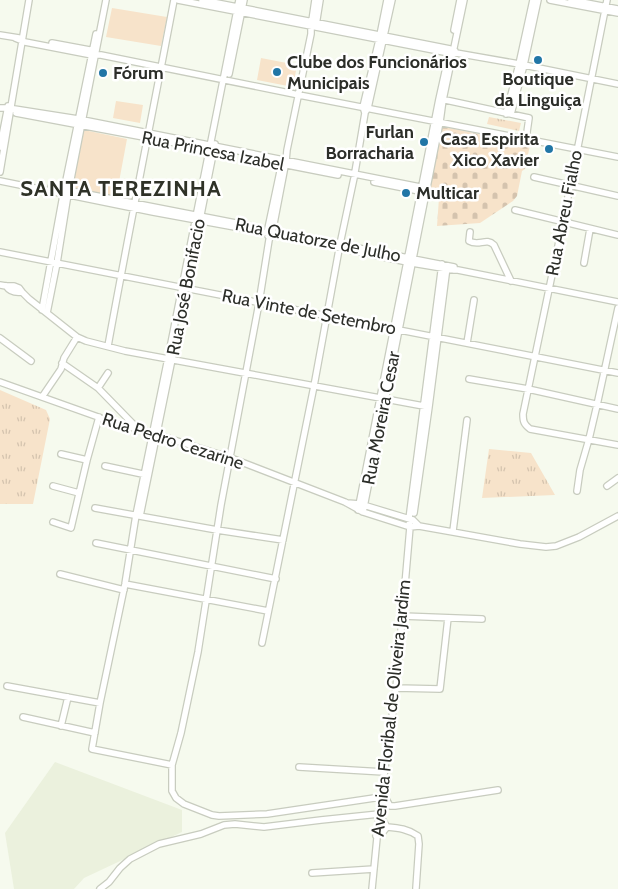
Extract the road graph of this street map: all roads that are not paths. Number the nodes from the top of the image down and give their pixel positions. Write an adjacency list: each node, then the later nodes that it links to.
1 (174, 0): 30 (street)
2 (178, 0): 12 (street)
3 (202, 0): 17 (street)
4 (239, 0): 20 (street, Rua José Bonifacio)
5 (244, 0): 20 (street, Rua José Bonifacio)
6 (316, 0): 23 (street)
7 (320, 0): 23 (street)
8 (462, 0): 27 (street, Rua Moreira Cesar)
9 (533, 0): 22 (street)
10 (538, 0): 22 (street)
11 (550, 0): 15 (street)
12 (192, 1): 17 (street)
13 (104, 2): 28 (street)
14 (389, 2): 25 (street)
15 (574, 2): 18 (street)
16 (30, 3): 26 (street)
17 (222, 6): 20 (street)
18 (606, 6): 19 (street); 21 (street); 31 (street, Rua Abreu Fialho)
19 (618, 9)
20 (239, 10): 23 (street); 32 (street, Rua José Bonifacio)
21 (618, 13)
22 (532, 16): 29 (street)
23 (314, 25): 25 (street); 34 (street)
24 (0, 35): 26 (street)
25 (381, 38): 27 (street); 37 (street)
26 (22, 40): 28 (street); 36 (street)
27 (453, 52): 29 (street); 35 (street, Rua Moreira Cesar)
28 (95, 53): 30 (street); 40 (street)
29 (522, 64): 31 (street); 38 (street)
30 (161, 68): 32 (street); 41 (street)
31 (591, 78): 33 (street); 45 (street, Rua Abreu Fialho)
32 (226, 80): 34 (street); 44 (street, Rua José Bonifacio)
33 (618, 84)
34 (299, 95): 37 (street); 47 (street)
35 (441, 99): 38 (street); 39 (street, Rua Moreira Cesar)
36 (7, 109): 40 (street, Rua Princesa Izabel); 43 (street); 48 (street)
37 (365, 110): 39 (street); 49 (street)
38 (509, 114): 42 (street)
39 (437, 122): 42 (street); 53 (street, Rua Moreira Cesar)
40 (80, 123): 41 (street, Rua Princesa Izabel); 54 (street)
41 (148, 136): 44 (street, Rua Princesa Izabel); 56 (street)
42 (526, 139): 45 (street)
43 (0, 147)
44 (212, 148): 47 (street, Rua Princesa Izabel); 58 (street, Rua José Bonifacio)
45 (577, 149): 46 (street); 52 (street, Rua Abreu Fialho)
46 (618, 157)
47 (284, 163): 49 (street, Rua Princesa Izabel); 61 (street)
48 (0, 172)
49 (354, 176): 53 (street, Rua Princesa Izabel); 64 (street)
50 (534, 178): 52 (street)
51 (0, 180): 54 (street, Rua Quatorze de Julho)
52 (570, 186): 55 (street); 59 (street, Rua Abreu Fialho)
53 (424, 190): 66 (street, Rua Moreira Cesar)
54 (66, 192): 56 (street, Rua Quatorze de Julho); 67 (street)
55 (618, 196)
56 (134, 205): 58 (street, Rua Quatorze de Julho); 70 (street)
57 (515, 210): 59 (street)
58 (198, 218): 61 (street, Rua Quatorze de Julho); 73 (street, Rua José Bonifacio)
59 (564, 222): 60 (street); 74 (street, Rua Abreu Fialho)
60 (590, 229): 63 (street); 68 (street)
61 (270, 231): 64 (street, Rua Quatorze de Julho); 77 (street)
62 (470, 232): 71 (street)
63 (618, 235)
64 (339, 246): 66 (street, Rua Quatorze de Julho); 80 (street)
65 (0, 252): 67 (street, Rua Vinte de Setembro)
66 (410, 260): 69 (street, Rua Quatorze de Julho); 81 (street, Rua Moreira Cesar)
67 (54, 262): 70 (street, Rua Vinte de Setembro); 79 (street)
68 (584, 263)
69 (445, 266): 71 (street, Rua Quatorze de Julho); 83 (street, Avenida Floribal de Oliveira Jardim)
70 (121, 275): 73 (street, Rua Vinte de Setembro); 86 (street)
71 (511, 281): 74 (street, Rua Quatorze de Julho)
72 (3, 286): 79 (street)
73 (184, 287): 77 (street, Rua Vinte de Setembro); 88 (street, Rua José Bonifacio)
74 (549, 288): 76 (street, Rua Quatorze de Julho); 87 (street, Rua Abreu Fialho)
75 (474, 300): 85 (street)
76 (618, 302)
77 (259, 303): 80 (street, Rua Vinte de Setembro); 93 (street)
78 (618, 308): 91 (street)
79 (44, 311): 82 (street)
80 (327, 316): 81 (street, Rua Vinte de Setembro); 97 (street)
81 (396, 330): 83 (street, Rua Vinte de Setembro); 101 (street, Rua Moreira Cesar)
82 (77, 337): 86 (street); 90 (street)
83 (436, 337): 85 (street, Rua Vinte de Setembro); 103 (street, Avenida Floribal de Oliveira Jardim)
84 (0, 338): 89 (street)
85 (466, 343): 87 (street, Rua Vinte de Setembro)
86 (108, 346): 88 (street)
87 (536, 356): 91 (street, Rua Vinte de Setembro); 99 (street, Rua Abreu Fialho)
88 (170, 358): 93 (street); 108 (street, Rua José Bonifacio)
89 (31, 361)
90 (62, 363): 98 (street); 100 (street)
91 (605, 371): 94 (street, Rua Vinte de Setembro); 102 (street)
92 (108, 373): 98 (street)
93 (246, 373): 97 (street); 112 (street)
94 (618, 373)
95 (469, 379): 99 (street)
96 (0, 382): 100 (street, Rua Pedro Cezarine)
97 (314, 386): 101 (street); 117 (street)
98 (98, 388): 107 (street)
99 (528, 389): 102 (street); 109 (street, Rua Abreu Fialho)
100 (42, 397): 105 (street, Rua Pedro Cezarine)
101 (382, 399): 103 (street); 123 (street, Rua Moreira Cesar)
102 (597, 404): 104 (street); 109 (street)
103 (426, 407): 128 (street, Avenida Floribal de Oliveira Jardim)
104 (618, 409)
105 (98, 417): 107 (street, Rua Pedro Cezarine); 113 (street)
106 (468, 420): 133 (street)
107 (139, 430): 108 (street, Rua Pedro Cezarine)
108 (155, 434): 112 (street, Rua Pedro Cezarine); 115 (street, Rua José Bonifacio)
109 (589, 439): 110 (street); 120 (street)
110 (618, 445)
111 (61, 454): 113 (street)
112 (231, 458): 117 (street, Rua Pedro Cezarine); 132 (street)
113 (87, 460): 121 (street)
114 (105, 466): 115 (street)
115 (146, 475): 125 (street, Rua José Bonifacio)
116 (618, 478): 119 (street)
117 (295, 482): 123 (street, Rua Pedro Cezarine); 134 (street)
118 (53, 486): 121 (street)
119 (607, 486)
120 (577, 492)
121 (79, 493): 129 (street)
122 (95, 508): 125 (street)
123 (362, 508): 124 (street, Rua Pedro Cezarine); 127 (street, Rua Pedro Cezarine)
124 (386, 512): 127 (street); 128 (street, Rua Pedro Cezarine)
125 (138, 515): 132 (street); 136 (street, Rua José Bonifacio)
126 (618, 516): 133 (street)
127 (384, 519): 131 (street, Rua Pedro Cezarine)
128 (411, 520): 130 (street, Rua Pedro Cezarine); 131 (street, Avenida Floribal de Oliveira Jardim)
129 (53, 522)
130 (419, 526): 131 (street); 133 (street)
131 (410, 527): 143 (street, Avenida Floribal de Oliveira Jardim)
132 (217, 530): 134 (street); 137 (street)
133 (453, 531)
134 (283, 540): 139 (street)
135 (96, 544): 136 (street)
136 (131, 550): 137 (street); 140 (street, Rua José Bonifacio)
137 (212, 566): 139 (street); 141 (street)
138 (60, 574): 140 (street)
139 (276, 579): 142 (street)
140 (125, 587): 141 (street); 150 (street, Rua José Bonifacio)
141 (207, 599): 142 (street); 154 (street)
142 (268, 611): 146 (street)
143 (402, 616): 144 (street); 148 (street, Avenida Floribal de Oliveira Jardim)
144 (448, 618): 145 (street); 148 (street)
145 (482, 619)
146 (262, 643)
147 (7, 686): 149 (street)
148 (396, 688): 156 (street, Avenida Floribal de Oliveira Jardim)
149 (68, 697): 150 (street); 152 (street)
150 (100, 703): 153 (street, Rua José Bonifacio)
151 (23, 717): 152 (street)
152 (62, 726): 153 (street)
153 (95, 733): 154 (street)
154 (172, 765): 163 (street)
155 (299, 766): 156 (street)
156 (384, 772): 158 (street, Avenida Floribal de Oliveira Jardim)
157 (498, 790): 158 (street)
158 (381, 795): 159 (street); 160 (street, Avenida Floribal de Oliveira Jardim)
159 (268, 814): 162 (street); 166 (street)
160 (379, 814): 166 (street); 167 (street); 168 (street, Avenida Floribal de Oliveira Jardim)
161 (234, 815): 162 (street); 163 (street); 164 (street)
162 (251, 815): 165 (street)
163 (222, 816): 164 (street)
164 (226, 823): 165 (street); 172 (street)
165 (248, 826): 166 (street)
166 (264, 827)
167 (388, 827): 168 (street); 171 (street)
168 (376, 836): 169 (street, Avenida Floribal de Oliveira Jardim)
169 (374, 869): 170 (street); 173 (street, Avenida Floribal de Oliveira Jardim)
170 (312, 873)
171 (416, 888)
172 (100, 889)
173 (372, 889)

